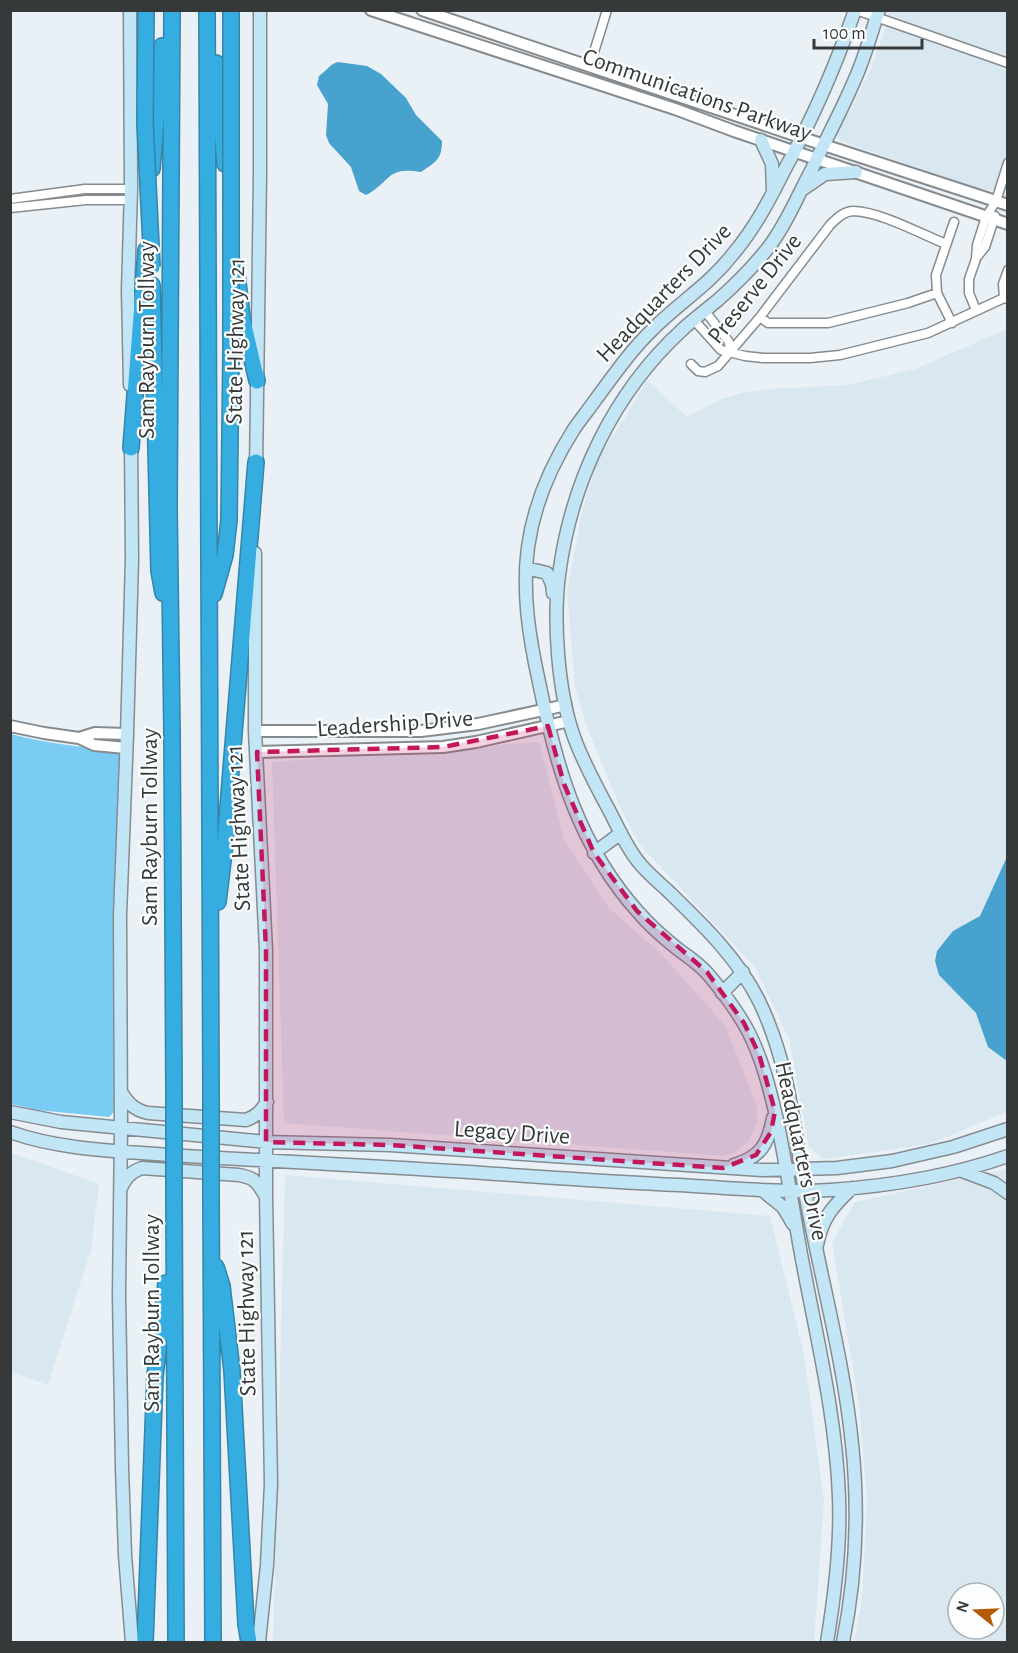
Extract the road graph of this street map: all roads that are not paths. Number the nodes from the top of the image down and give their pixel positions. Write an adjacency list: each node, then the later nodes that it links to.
1 (130, 10): 25 (main road)
2 (146, 10): 54 (highway, bridge)
3 (165, 10): 49 (highway)
4 (172, 10): 54 (highway, Sam Rayburn Tollway)
5 (209, 10): 47 (highway); 52 (highway)
6 (231, 10): 52 (highway, bridge)
7 (260, 10): 47 (main road, State Highway 121)
8 (372, 10): 13 (street, Communications Parkway)
9 (422, 10): 15 (street, Communications Parkway)
10 (606, 10): 15 (street)
11 (855, 10): 12 (street); 16 (main road, Headquarters Drive)
12 (878, 14): 14 (street); 18 (main road, Headquarters Drive)
13 (401, 15): 17 (street, Communications Parkway)
14 (1008, 63)
15 (588, 65): 16 (street, Communications Parkway)
16 (802, 137): 18 (street, Communications Parkway); 19 (main road, Headquarters Drive)
17 (761, 140): 19 (street, Communications Parkway); 24 (main road)
18 (824, 145): 20 (main road, Headquarters Drive); 27 (street, Communications Parkway)
19 (795, 151): 20 (street, Communications Parkway); 24 (main road, Headquarters Drive)
20 (817, 158): 22 (street, Communications Parkway); 23 (main road, Headquarters Drive)
21 (1008, 163): 27 (street)
22 (856, 172): 23 (main road); 30 (street, Communications Parkway)
23 (802, 189): 39 (main road, Headquarters Drive)
24 (773, 193): 37 (main road, Headquarters Drive)
25 (131, 194): 26 (street); 29 (street); 49 (main road)
26 (10, 199)
27 (996, 201): 28 (street, Communications Parkway); 30 (street)
28 (1008, 204)
29 (10, 208)
30 (991, 218): 32 (street, Communications Parkway); 38 (street)
31 (954, 222): 33 (street)
32 (1008, 224)
33 (946, 244): 35 (street); 40 (street, Preserve Drive)
34 (1008, 270): 36 (street)
35 (937, 293): 40 (street); 42 (street)
36 (1006, 298): 38 (street)
37 (689, 299): 39 (main road); 41 (main road); 45 (main road, Headquarters Drive)
38 (976, 310): 42 (street)
39 (705, 311): 41 (main road, Headquarters Drive); 43 (street)
40 (760, 317): 43 (street, Preserve Drive)
41 (694, 320): 43 (street); 46 (main road, Headquarters Drive)
42 (952, 322): 43 (street)
43 (730, 351): 44 (street, Preserve Drive)
44 (690, 364)
45 (615, 373): 46 (main road); 48 (main road); 51 (main road, Headquarters Drive)
46 (637, 380): 48 (main road, Headquarters Drive)
47 (257, 381): 50 (main road, State Highway 121)
48 (629, 391): 53 (main road, Headquarters Drive)
49 (131, 448): 61 (main road)
50 (256, 462): 60 (main road, State Highway 121); 67 (highway)
51 (526, 568): 53 (main road); 56 (main road, Headquarters Drive)
52 (209, 614): 67 (highway)
53 (557, 630): 55 (main road, Headquarters Drive)
54 (171, 635): 92 (highway, Sam Rayburn Tollway, bridge)
55 (566, 705): 56 (street, Leadership Drive); 57 (main road, Headquarters Drive)
56 (544, 710): 59 (main road, Headquarters Drive); 60 (street, Leadership Drive)
57 (569, 721): 59 (street, Leadership Drive); 65 (main road, Headquarters Drive)
58 (10, 726): 62 (street)
59 (548, 726): 64 (street, Leadership Drive); 66 (main road, Headquarters Drive)
60 (255, 731): 64 (main road, State Highway 121)
61 (128, 734): 62 (street); 63 (main road)
62 (79, 738): 63 (street)
63 (126, 748): 70 (main road)
64 (257, 752): 71 (main road, State Highway 121)
65 (621, 833): 66 (main road); 68 (main road, Headquarters Drive)
66 (594, 853): 69 (main road, Headquarters Drive)
67 (211, 961): 94 (highway, bridge)
68 (742, 972): 69 (main road); 82 (main road, Headquarters Drive)
69 (722, 993): 72 (main road, Headquarters Drive)
70 (121, 1092): 71 (main road); 74 (main road)
71 (267, 1102): 77 (main road, State Highway 121)
72 (775, 1111): 81 (main road); 83 (main road, Headquarters Drive)
73 (10, 1112): 74 (main road, Legacy Drive)
74 (121, 1127): 77 (main road, Legacy Drive); 78 (main road)
75 (1008, 1129): 82 (main road, Legacy Drive)
76 (10, 1132): 78 (main road, Legacy Drive)
77 (266, 1142): 80 (main road, State Highway 121); 81 (main road, Legacy Drive)
78 (120, 1151): 80 (main road, Legacy Drive); 86 (main road)
79 (1008, 1156): 84 (main road, Legacy Drive)
80 (267, 1162): 87 (main road, Legacy Drive); 91 (main road, State Highway 121)
81 (723, 1168): 83 (main road, Legacy Drive)
82 (801, 1168): 83 (main road, Legacy Drive); 89 (main road, Headquarters Drive)
83 (786, 1169): 88 (main road, Headquarters Drive)
84 (961, 1170): 85 (main road, Legacy Drive); 90 (main road)
85 (852, 1188): 89 (main road, Legacy Drive); 95 (main road)
86 (120, 1189): 91 (main road); 96 (main road)
87 (762, 1190): 88 (main road, Legacy Drive); 93 (main road)
88 (790, 1190): 89 (main road, Legacy Drive); 93 (main road, Headquarters Drive)
89 (804, 1190): 95 (main road, Headquarters Drive)
90 (1008, 1193)
91 (266, 1196): 101 (main road, State Highway 121)
92 (174, 1233): 97 (highway); 98 (highway, Sam Rayburn Tollway)
93 (798, 1238): 102 (main road, Headquarters Drive)
94 (211, 1251): 99 (highway); 100 (highway)
95 (816, 1252): 103 (main road, Headquarters Drive)
96 (132, 1642)
97 (144, 1642)
98 (176, 1642)
99 (213, 1642)
100 (249, 1642)
101 (259, 1642)
102 (827, 1642)
103 (843, 1642)

